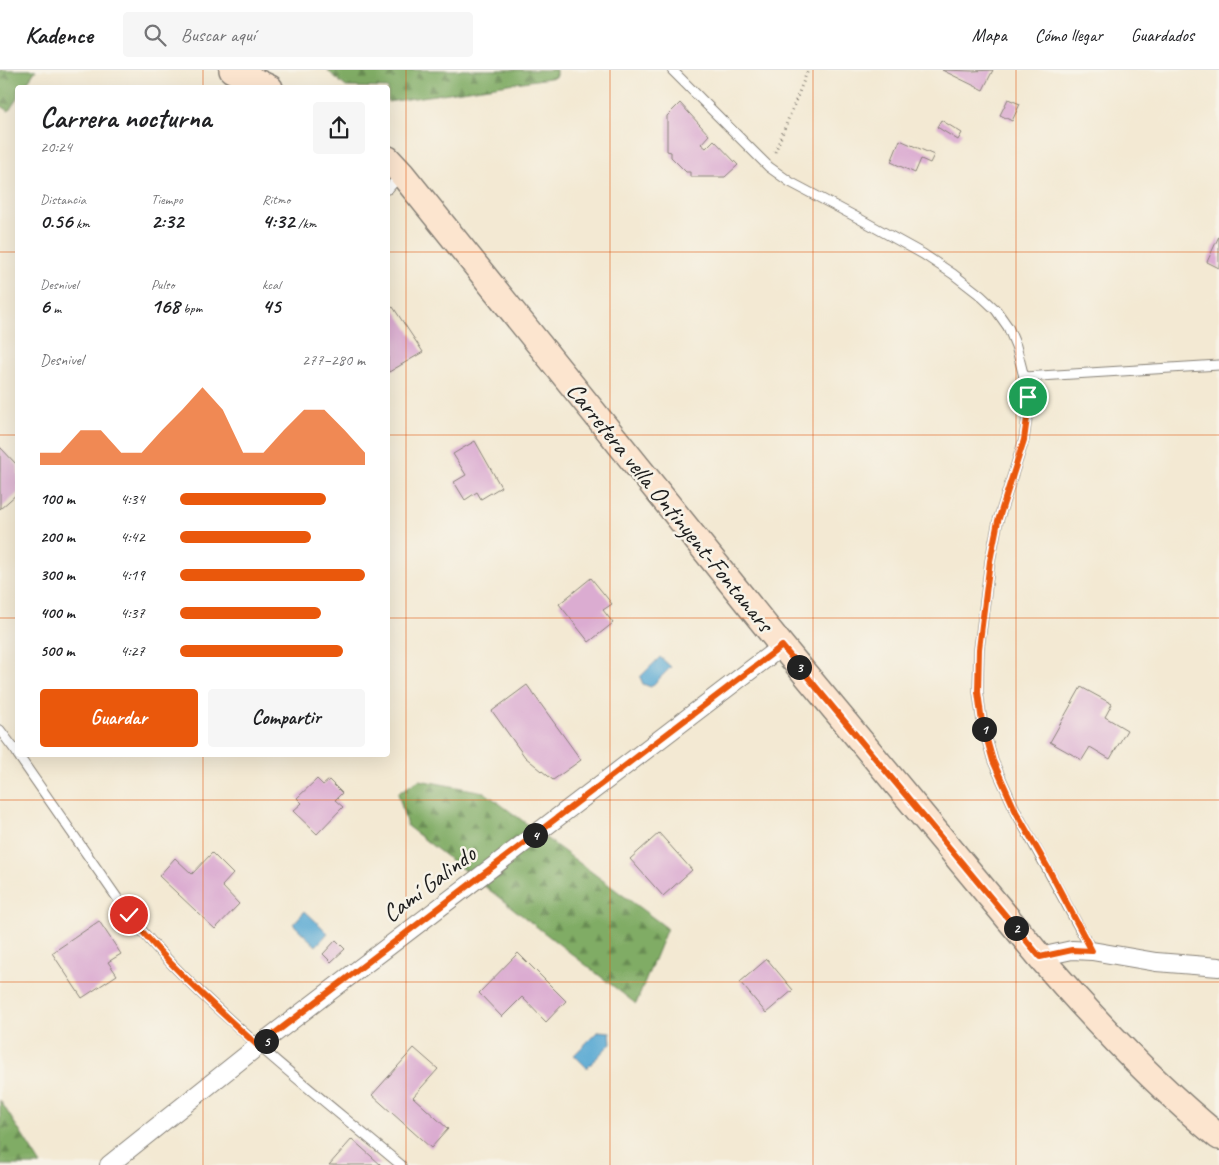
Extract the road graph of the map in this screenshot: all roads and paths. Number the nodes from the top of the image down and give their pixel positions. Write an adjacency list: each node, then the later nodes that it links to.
1 (232, 70): 4 (street)
2 (672, 70): 5 (lane)
3 (808, 70): 5 (path)
4 (264, 85)
5 (769, 167): 8 (lane)
6 (392, 174): 9 (street, Carretera vella Ontinyent-Fontanars)
7 (1219, 365): 8 (lane)
8 (1024, 377): 13 (lane)
9 (782, 646): 14 (street, Carretera vella Ontinyent-Fontanars); 16 (street, Camí Galindo)
10 (0, 730): 11 (lane)
11 (15, 751)
12 (19, 757): 16 (lane)
13 (1092, 951): 14 (street); 15 (street)
14 (1040, 957): 17 (street, Carretera vella Ontinyent-Fontanars)
15 (1219, 967)
16 (258, 1046): 18 (street, Camí Galindo); 19 (lane)
17 (1219, 1137)
18 (108, 1165)
19 (401, 1165)

